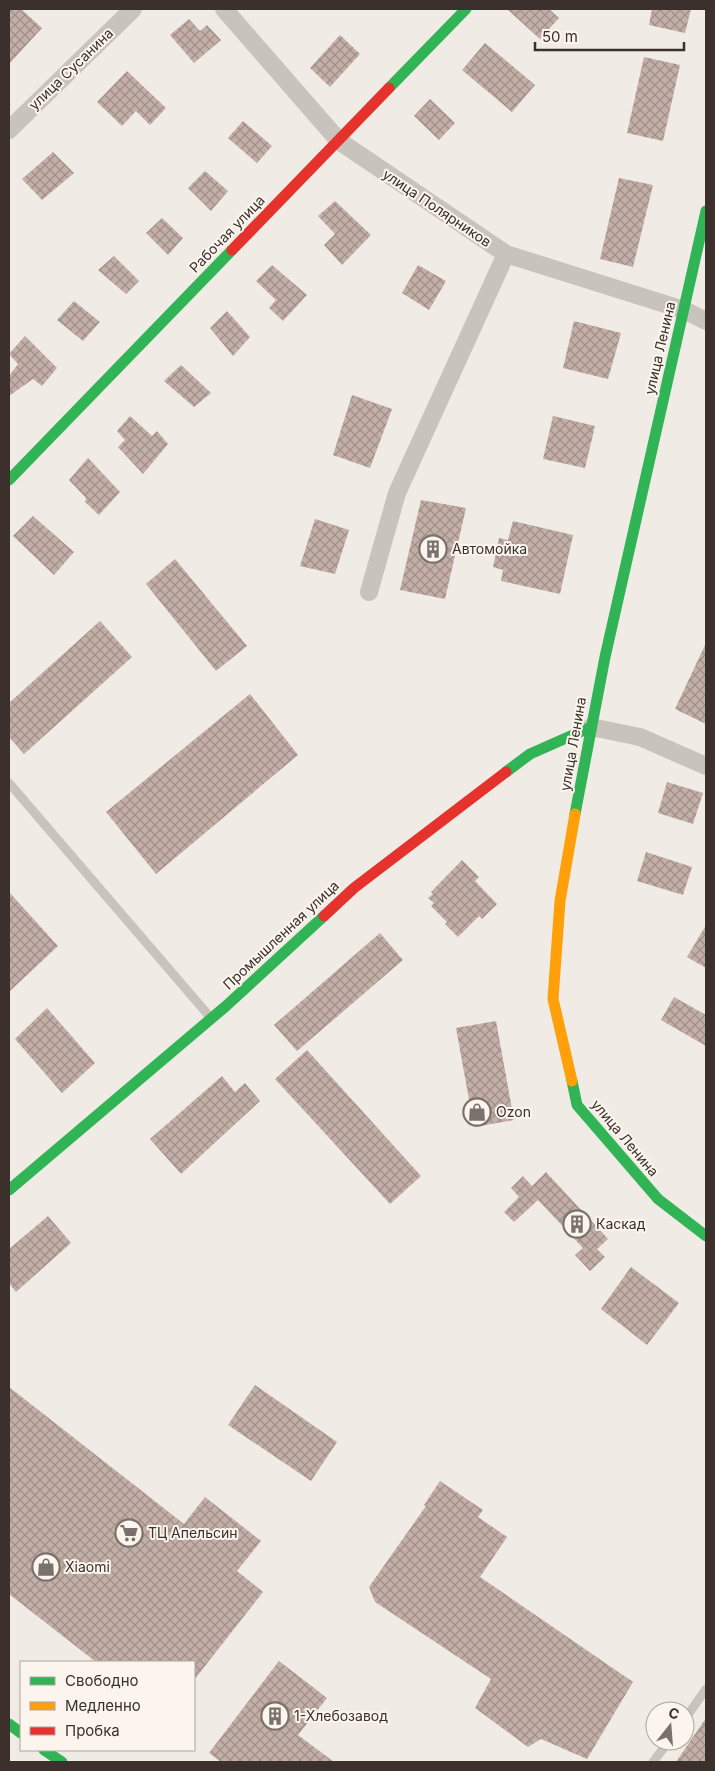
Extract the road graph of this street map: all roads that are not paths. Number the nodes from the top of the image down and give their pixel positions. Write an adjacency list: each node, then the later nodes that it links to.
1 (132, 9): 4 (street, улица Сусанина)
2 (224, 9): 5 (street, улица Полярников)
3 (466, 9): 5 (street, Рабочая улица)
4 (9, 130)
5 (339, 141): 7 (street, улица Полярников); 10 (street, Рабочая улица)
6 (706, 211): 8 (street, улица Ленина)
7 (506, 254): 8 (street, улица Полярников); 11 (street)
8 (684, 310): 9 (street, улица Полярников); 12 (street, улица Ленина)
9 (706, 321)
10 (9, 480)
11 (369, 592)
12 (591, 726): 13 (street); 15 (street, Промышленная улица); 17 (street, улица Ленина)
13 (706, 766)
14 (9, 783): 15 (lane)
15 (211, 1019): 16 (street, Промышленная улица)
16 (9, 1190)
17 (706, 1236)
18 (706, 1689): 19 (lane)
19 (695, 1704)
20 (9, 1724): 21 (street)
21 (20, 1732)
22 (46, 1751): 24 (street)
23 (661, 1751): 25 (lane)
24 (62, 1762)
25 (653, 1762)

